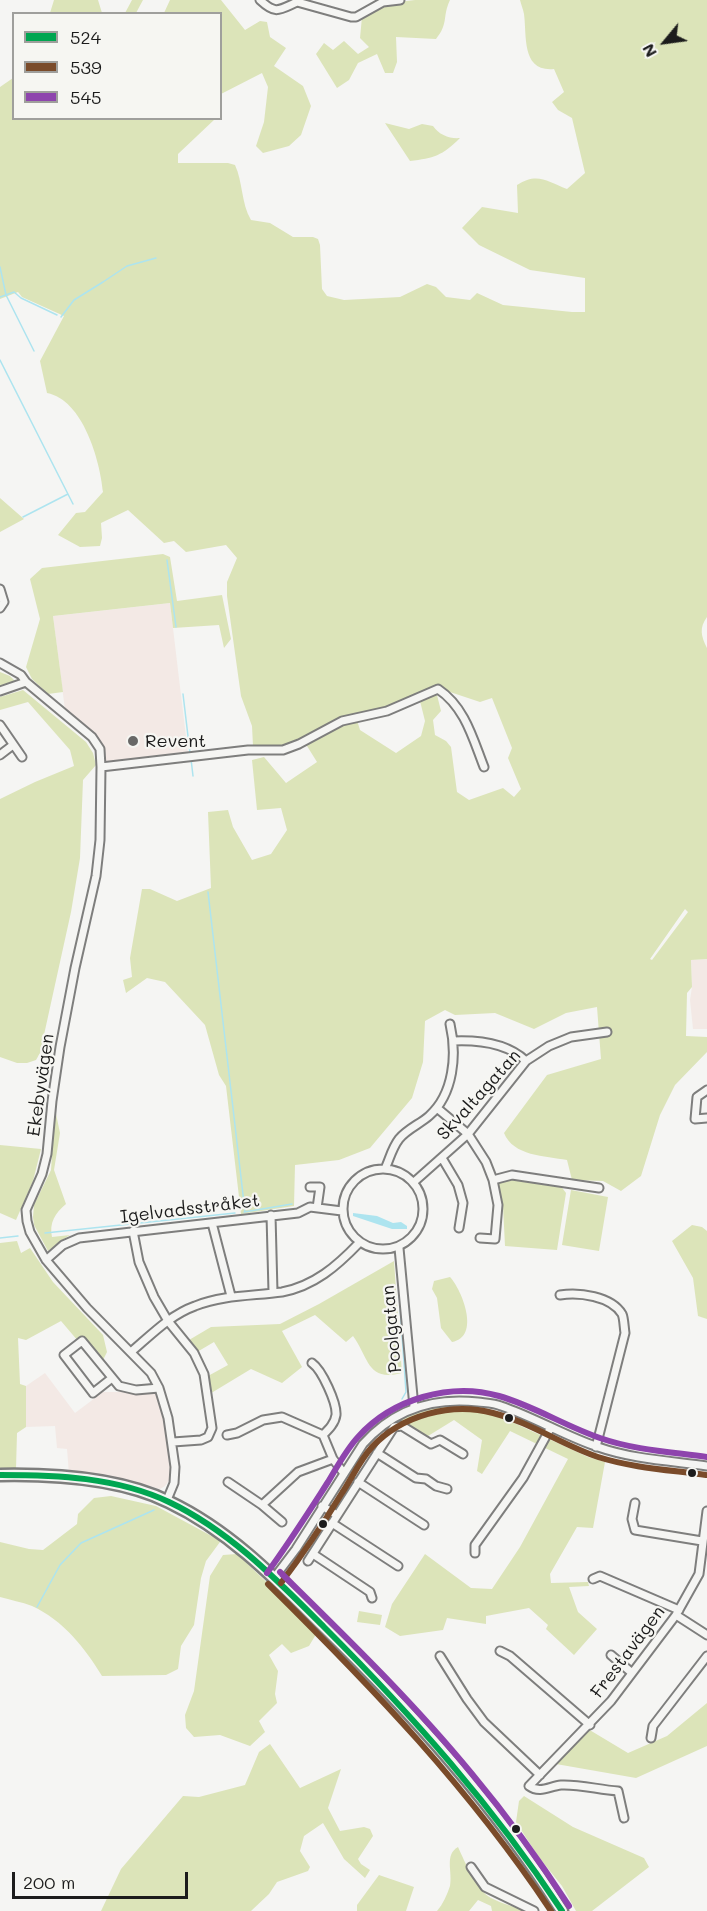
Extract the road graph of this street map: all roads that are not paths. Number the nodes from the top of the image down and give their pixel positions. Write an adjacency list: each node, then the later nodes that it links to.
1 (260, 0): 2 (street)
2 (400, 0)
3 (0, 589): 4 (street)
4 (0, 608)
5 (0, 663): 6 (street, Ekebyvägen)
6 (26, 682): 7 (street); 12 (street, Ekebyvägen)
7 (0, 691)
8 (0, 725): 9 (street)
9 (13, 744): 10 (street); 11 (street)
10 (0, 755)
11 (22, 757)
12 (102, 767): 13 (street); 37 (street, Ekebyvägen)
13 (484, 767)
14 (450, 1024): 16 (street)
15 (607, 1032): 17 (street, Skvaltagatan)
16 (454, 1041): 17 (street); 19 (street)
17 (526, 1061): 21 (street, Skvaltagatan)
18 (707, 1090): 20 (street)
19 (437, 1108): 21 (street); 23 (street)
20 (707, 1118)
21 (468, 1134): 22 (street, Skvaltagatan); 24 (street)
22 (442, 1158): 25 (street, Skvaltagatan); 32 (street)
23 (385, 1169): 25 (street); 29 (street)
24 (494, 1180): 27 (street); 34 (street)
25 (414, 1182): 36 (street)
26 (310, 1187): 28 (street)
27 (599, 1188)
28 (314, 1207): 29 (street, Igelvadsstråket); 30 (street, Igelvadsstråket)
29 (342, 1211): 35 (street)
30 (271, 1215): 31 (street, Igelvadsstråket); 38 (street)
31 (212, 1223): 33 (street, Igelvadsstråket); 40 (street)
32 (459, 1228)
33 (133, 1231): 37 (street, Igelvadsstråket); 41 (street)
34 (480, 1238)
35 (359, 1244): 36 (street); 38 (street)
36 (399, 1248): 46 (street, Poolgatan)
37 (46, 1260): 42 (street, Ekebyvägen)
38 (273, 1292): 40 (street)
39 (560, 1295): 51 (street)
40 (231, 1296): 41 (street)
41 (168, 1321): 42 (street); 50 (street)
42 (131, 1352): 45 (street, Ekebyvägen)
43 (312, 1363): 49 (street)
44 (112, 1378): 44 (street); 45 (street)
45 (159, 1388): 50 (street, Ekebyvägen)
46 (414, 1407): 47 (street); 56 (street)
47 (551, 1427): 51 (street); 71 (street)
48 (227, 1435): 49 (street)
49 (323, 1435): 54 (street)
50 (173, 1442): 61 (street, Ekebyvägen)
51 (596, 1447): 55 (street)
52 (376, 1454): 53 (street); 59 (street); 60 (street)
53 (463, 1454)
54 (333, 1459): 56 (street); 63 (street)
55 (707, 1466)
56 (344, 1472): 64 (street)
57 (0, 1475): 61 (main road)
58 (228, 1482): 63 (street)
59 (358, 1482): 66 (street); 69 (street)
60 (447, 1488)
61 (167, 1500): 75 (main road)
62 (634, 1503): 70 (street)
63 (262, 1505): 67 (street)
64 (322, 1506): 66 (street); 75 (street)
65 (707, 1511): 70 (street, Frestavägen)
66 (337, 1515): 68 (street)
67 (282, 1522)
68 (332, 1523): 72 (street); 74 (street)
69 (424, 1525)
70 (702, 1541): 78 (street, Frestavägen)
71 (475, 1553)
72 (313, 1554): 73 (street); 77 (street)
73 (308, 1561)
74 (398, 1566)
75 (274, 1578): 91 (main road)
76 (593, 1579): 78 (street)
77 (372, 1598)
78 (677, 1612): 79 (street); 84 (street, Frestavägen)
79 (707, 1635)
80 (500, 1651): 85 (street)
81 (440, 1656): 87 (street)
82 (611, 1656): 84 (street)
83 (707, 1656): 86 (street)
84 (632, 1673): 85 (street, Frestavägen)
85 (590, 1725): 87 (street, Frestavägen)
86 (651, 1738)
87 (540, 1775): 88 (street, Frestavägen)
88 (624, 1818)
89 (471, 1867): 90 (street)
90 (534, 1911)
91 (562, 1911)

